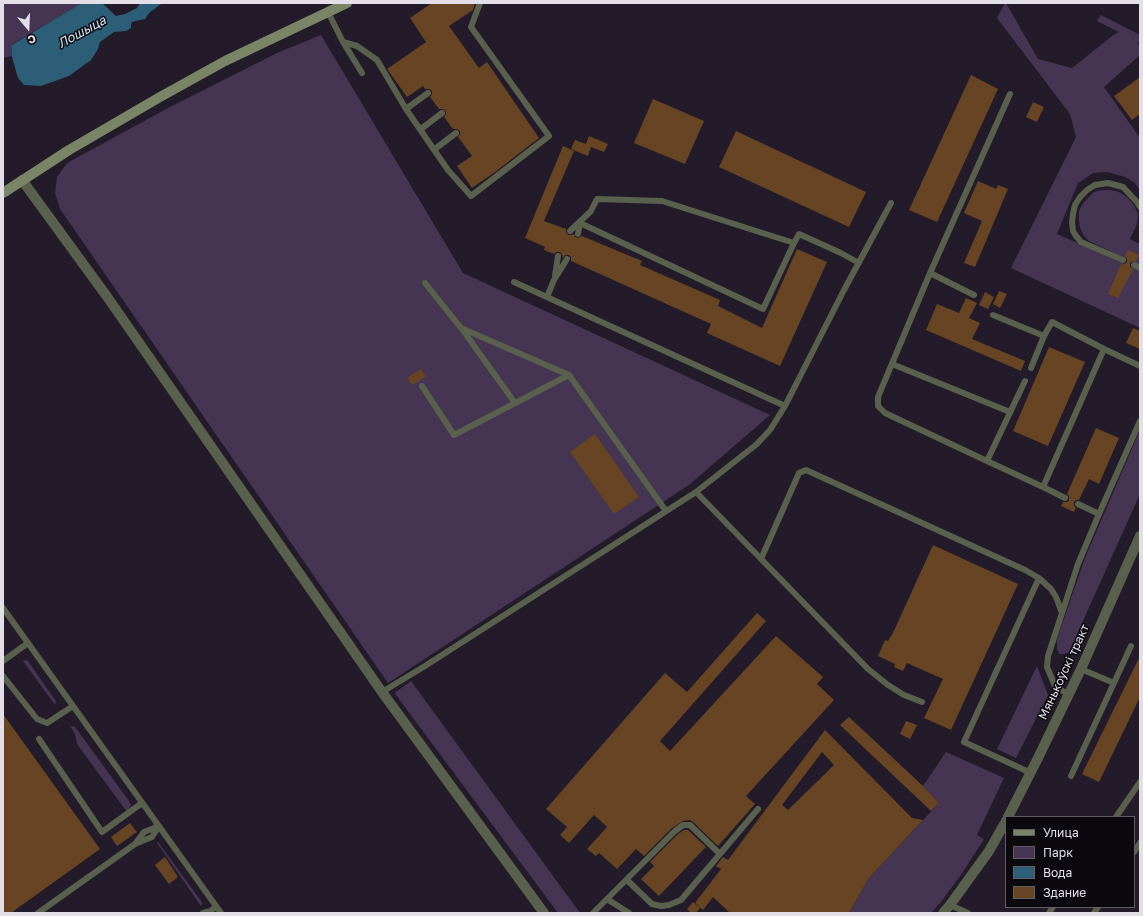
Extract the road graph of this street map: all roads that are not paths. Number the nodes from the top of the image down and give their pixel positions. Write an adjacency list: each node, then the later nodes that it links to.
1 (347, 3): 3 (main road)
2 (480, 3): 12 (lane)
3 (328, 12): 4 (lane); 13 (main road)
4 (343, 42): 5 (lane); 8 (lane)
5 (362, 73)
6 (428, 93): 8 (lane)
7 (1010, 94): 25 (lane)
8 (406, 109): 10 (lane)
9 (442, 113): 10 (lane)
10 (420, 129): 12 (lane)
11 (456, 133): 12 (lane)
12 (435, 149)
13 (22, 180): 14 (main road); 63 (street)
14 (3, 193)
15 (891, 203): 24 (lane)
16 (1140, 207): 23 (lane)
17 (580, 222): 18 (lane); 19 (lane); 20 (lane); 20 (lane)
18 (570, 231)
19 (578, 234)
20 (794, 243): 24 (lane)
21 (558, 256): 26 (lane)
22 (567, 260): 26 (lane)
23 (1123, 260)
24 (859, 263): 42 (lane)
25 (930, 273): 29 (lane); 35 (lane)
26 (554, 280): 30 (lane)
27 (514, 282): 30 (lane)
28 (425, 283): 32 (lane)
29 (974, 295)
30 (547, 297): 42 (lane)
31 (993, 315): 33 (lane)
32 (461, 328): 38 (lane); 41 (lane)
33 (1044, 336): 34 (lane); 37 (lane)
34 (1104, 349): 36 (lane); 46 (lane)
35 (892, 364): 43 (lane); 45 (lane)
36 (1140, 366)
37 (1031, 368)
38 (568, 376): 41 (lane); 50 (lane)
39 (1025, 381): 43 (lane)
40 (422, 386): 41 (lane)
41 (515, 403)
42 (785, 406): 47 (lane)
43 (1010, 412): 45 (lane)
44 (1140, 421): 51 (lane)
45 (987, 461): 46 (lane)
46 (1043, 487): 48 (lane)
47 (696, 492): 50 (lane); 53 (lane)
48 (1065, 498)
49 (1078, 504): 51 (lane)
50 (666, 511): 63 (lane)
51 (1099, 514): 56 (lane)
52 (1140, 536): 60 (street, Мянькоўскі тракт)
53 (761, 559): 54 (lane); 65 (lane)
54 (1039, 578): 56 (lane); 68 (lane)
55 (3, 608): 57 (lane)
56 (1062, 613): 64 (lane)
57 (28, 643): 59 (lane); 66 (lane)
58 (1131, 646): 62 (lane)
59 (3, 660)
60 (1081, 669): 62 (lane); 64 (street, Мянькоўскі тракт)
61 (3, 676): 66 (lane)
62 (1114, 683): 69 (lane)
63 (382, 692): 86 (street)
64 (1069, 695): 68 (street, Мянькоўскі тракт)
65 (922, 702)
66 (73, 706): 71 (lane)
67 (39, 739): 71 (lane)
68 (1031, 773): 73 (street, Мянькоўскі тракт)
69 (1071, 776)
70 (1140, 782): 74 (lane)
71 (142, 803): 76 (lane)
72 (758, 809): 77 (lane)
73 (1009, 816)
74 (1117, 816)
75 (1005, 823): 81 (street)
76 (159, 826): 80 (lane); 83 (lane)
77 (720, 854): 78 (lane); 78 (lane)
78 (627, 880): 79 (lane)
79 (607, 899): 87 (lane); 88 (lane)
80 (216, 906): 82 (lane); 85 (lane)
81 (949, 911): 89 (lane)
82 (210, 912): 84 (lane)
83 (38, 913)
84 (203, 913)
85 (221, 913)
86 (544, 913)
87 (593, 913)
88 (629, 913)
89 (968, 913)

